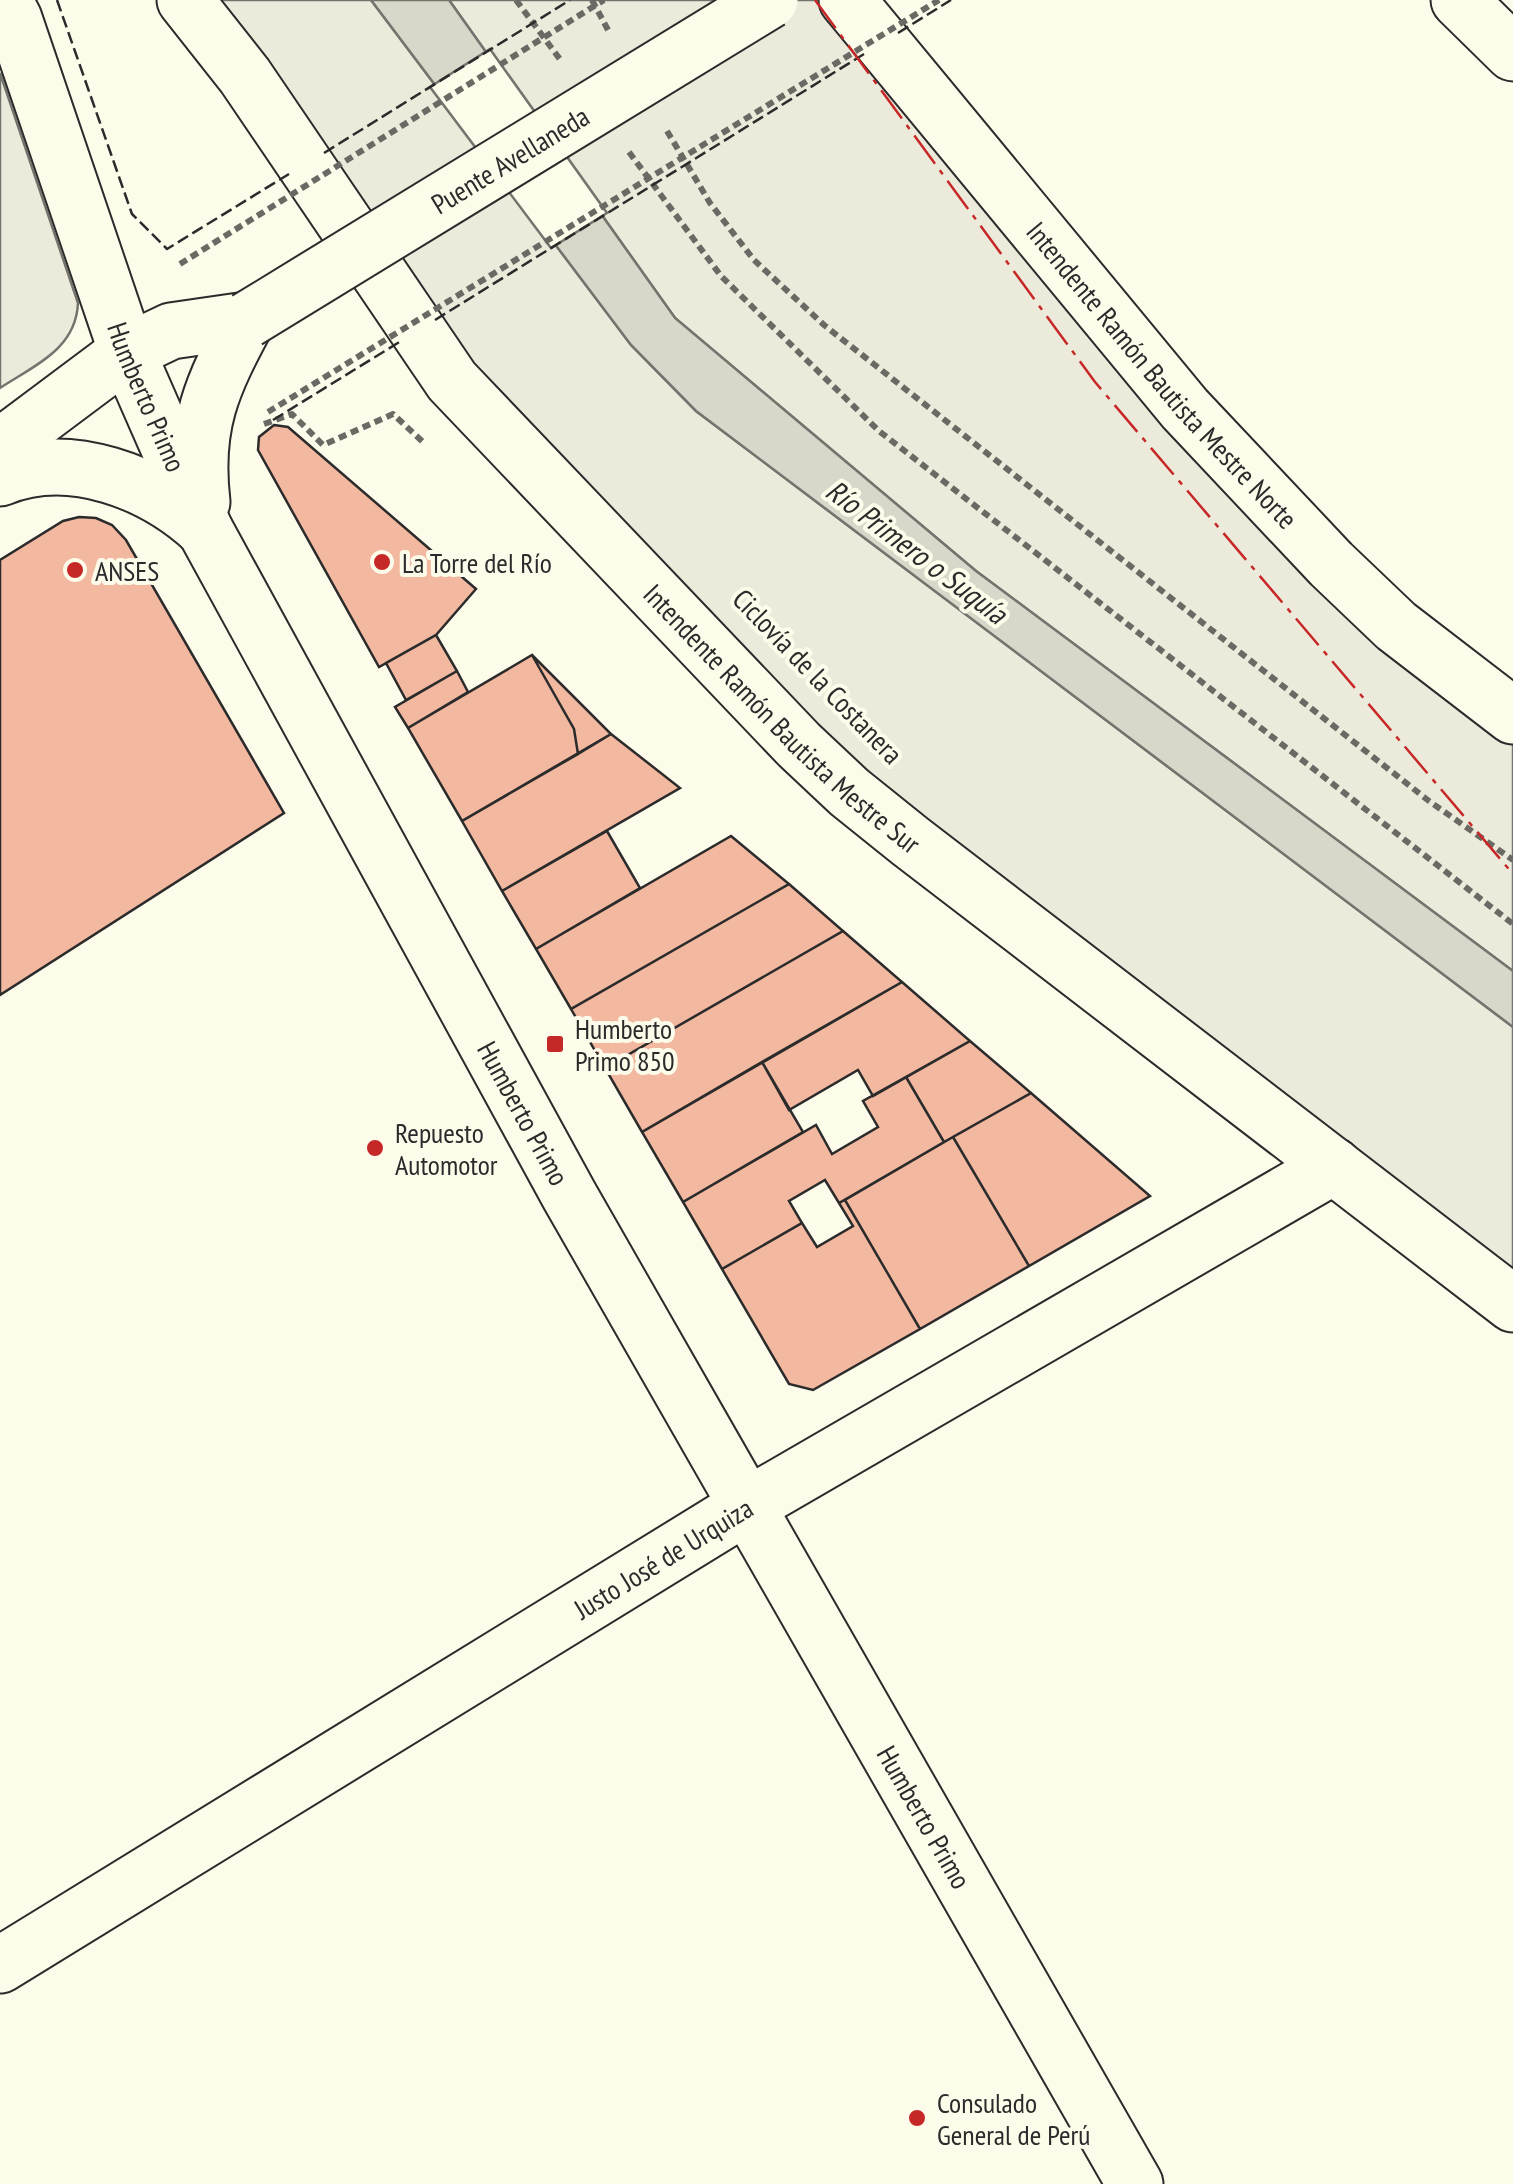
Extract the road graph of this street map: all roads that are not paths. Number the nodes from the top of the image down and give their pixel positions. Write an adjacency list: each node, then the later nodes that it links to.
1 (4, 0): 8 (main road, Humberto Primo)
2 (185, 0): 13 (main road, Intendente Ramón Bautista Mestre Sur)
3 (770, 0): 7 (main road, Puente Avellaneda, bridge)
4 (847, 0): 12 (main road, Intendente Ramón Bautista Mestre Norte)
5 (1460, 0): 6 (main road)
6 (1513, 52)
7 (247, 320): 8 (main road); 11 (main road)
8 (127, 352): 9 (main road); 11 (main road, Humberto Primo)
9 (0, 447)
10 (0, 478): 11 (main road)
11 (205, 530): 15 (main road, Humberto Primo)
12 (1509, 709)
13 (1334, 1166): 14 (main road, Intendente Ramón Bautista Mestre Sur); 15 (main road, Justo José de Urquiza)
14 (1513, 1304)
15 (747, 1506): 16 (main road, Justo José de Urquiza); 17 (main road, Humberto Primo)
16 (0, 1965)
17 (1136, 2184)

